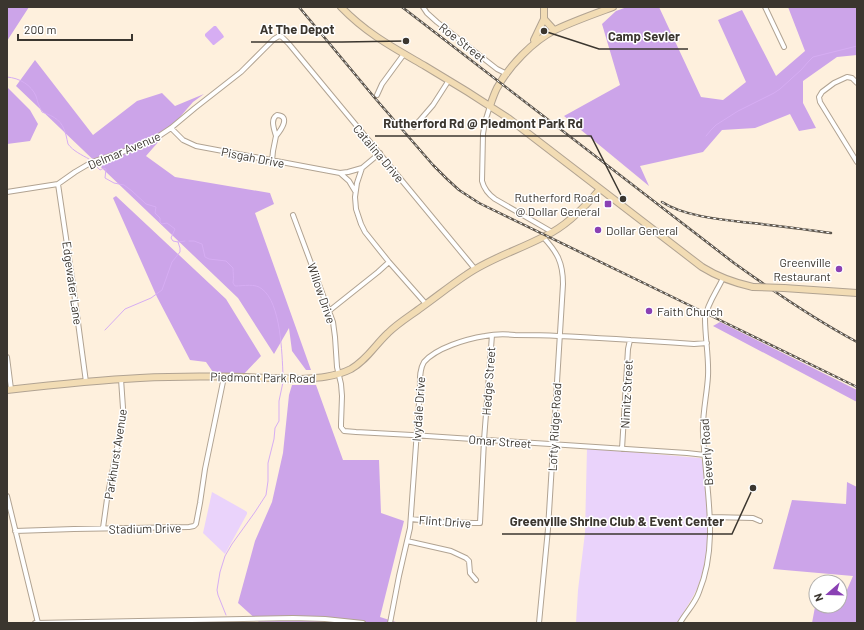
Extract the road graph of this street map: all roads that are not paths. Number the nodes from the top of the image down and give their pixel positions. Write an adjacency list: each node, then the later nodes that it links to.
1 (341, 7): 11 (street)
2 (423, 7): 12 (street, Roe Street)
3 (544, 7): 6 (street)
4 (613, 7): 7 (street)
5 (765, 7): 10 (street)
6 (544, 19): 7 (street); 9 (street)
7 (554, 30): 9 (street)
8 (282, 37): 18 (street, Delmar Avenue); 20 (street, Catalina Drive)
9 (535, 43): 12 (street)
10 (784, 47)
11 (404, 54): 13 (street); 15 (street)
12 (506, 74): 16 (street)
13 (449, 80): 16 (street); 17 (street)
14 (857, 83): 22 (street)
15 (377, 94)
16 (490, 106): 26 (street); 30 (street)
17 (414, 127)
18 (171, 128): 21 (street, Pisgah Drive); 25 (street, Delmar Avenue)
19 (276, 136): 19 (street); 21 (street)
20 (380, 153): 23 (street, Pisgah Drive); 33 (street, Catalina Drive)
21 (272, 161): 24 (street, Pisgah Drive)
22 (857, 162)
23 (362, 168): 24 (street, Pisgah Drive); 27 (street)
24 (340, 173): 27 (street)
25 (58, 184): 28 (street, Delmar Avenue); 46 (street, Edgewater Lane)
26 (600, 189): 30 (street, Piedmont Park Road); 34 (street)
27 (355, 191): 32 (street)
28 (7, 192)
29 (293, 214): 37 (street, Willow Drive)
30 (552, 232): 31 (street, Piedmont Park Road)
31 (543, 238): 33 (street, Piedmont Park Road); 39 (street, Lofty Ridge Road)
32 (389, 262): 36 (street); 37 (street)
33 (475, 268): 36 (street, Piedmont Park Road)
34 (723, 278): 35 (street, bridge); 41 (street, Beverly Road)
35 (857, 293)
36 (426, 304): 43 (street, Piedmont Park Road)
37 (329, 311): 43 (street, Willow Drive)
38 (492, 335): 39 (street, Ivydale Drive); 49 (street, Ivydale Drive); 50 (street, Hedge Street)
39 (560, 336): 40 (street, Ivydale Drive); 51 (street, Lofty Ridge Road)
40 (630, 340): 41 (street, Ivydale Drive); 52 (street, Nimitz Street)
41 (707, 343): 53 (street, Beverly Road)
42 (7, 357): 47 (street)
43 (340, 374): 44 (street, Piedmont Park Road); 48 (street, Willow Drive)
44 (224, 377): 45 (street, Piedmont Park Road); 59 (street, Stadium Drive)
45 (121, 379): 46 (street, Piedmont Park Road); 59 (street, Parkhurst Avenue)
46 (86, 382): 47 (street, Piedmont Park Road)
47 (9, 389)
48 (344, 431): 49 (street, Omar Street)
49 (416, 435): 50 (street, Omar Street); 56 (street, Ivydale Drive)
50 (484, 440): 51 (street, Omar Street); 58 (street, Hedge Street)
51 (553, 444): 52 (street, Omar Street); 66 (street, Lofty Ridge Road)
52 (622, 448): 53 (street, Omar Street)
53 (705, 455): 55 (street, Beverly Road)
54 (7, 496): 60 (street)
55 (711, 517): 57 (street); 67 (street, Beverly Road)
56 (411, 519): 58 (street, Flint Drive); 61 (street, Ivydale Drive)
57 (760, 521)
58 (480, 523)
59 (103, 528): 60 (street, Stadium Drive)
60 (15, 531): 63 (street)
61 (407, 541): 62 (street); 65 (street, Ivydale Drive)
62 (476, 580)
63 (37, 623): 64 (street)
64 (363, 623)
65 (390, 623)
66 (539, 623)
67 (680, 623)

